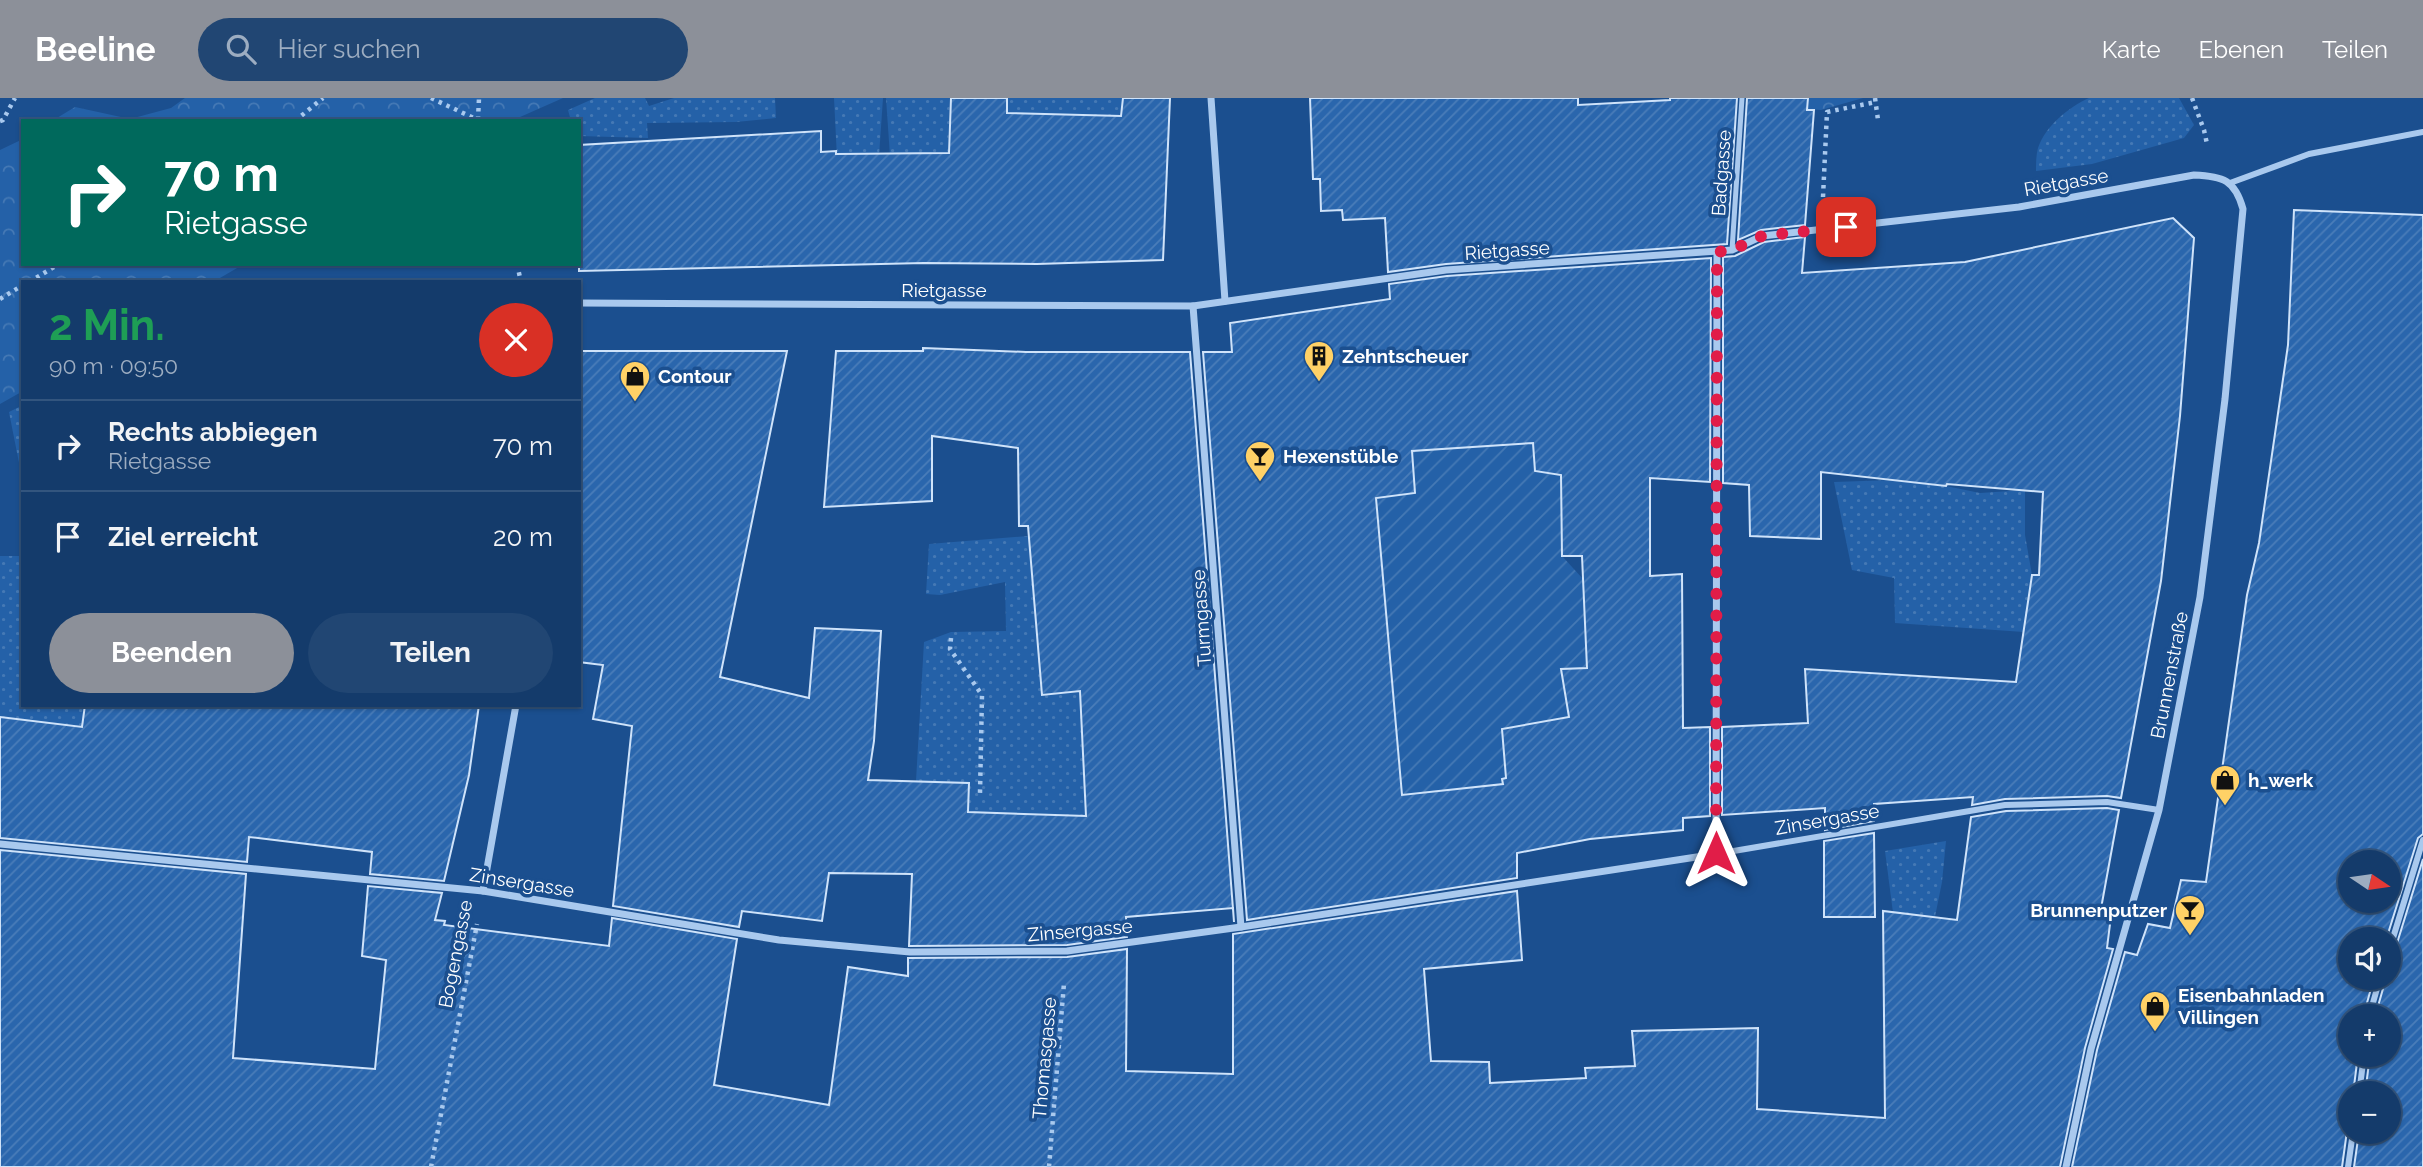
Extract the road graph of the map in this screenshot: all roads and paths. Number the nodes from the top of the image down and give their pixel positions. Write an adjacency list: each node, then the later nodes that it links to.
1 (15, 98): 13 (path)
2 (324, 98): 9 (path)
3 (431, 98): 10 (path)
4 (479, 98): 11 (path)
5 (1211, 98): 24 (street)
6 (1742, 98): 18 (lane, Badgasse)
7 (2192, 98): 14 (path)
8 (1876, 100): 12 (path); 17 (path)
9 (298, 119)
10 (476, 119)
11 (478, 119)
12 (1878, 120)
13 (0, 121)
14 (2204, 130)
15 (2423, 132): 16 (street)
16 (2230, 183): 17 (street, Rietgasse); 30 (street, Brunnenstraße)
17 (1821, 229): 18 (street, Rietgasse)
18 (1732, 250): 19 (street, Rietgasse)
19 (1717, 252): 24 (street, Rietgasse); 33 (street)
20 (56, 266): 21 (path)
21 (32, 280)
22 (21, 286): 23 (path)
23 (0, 299)
24 (1225, 301): 26 (street, Rietgasse)
25 (581, 303): 26 (street, Rietgasse)
26 (1193, 306): 35 (street, Turmgasse)
27 (951, 638): 29 (path)
28 (516, 707): 34 (street, Bogengasse)
29 (979, 793)
30 (2159, 810): 33 (street, Zinsergasse); 41 (street, Brunnenstraße)
31 (2423, 840): 36 (street)
32 (0, 844): 34 (street, Zinsergasse)
33 (1716, 853): 35 (street, Zinsergasse)
34 (483, 891): 37 (street, Zinsergasse); 39 (path, Bogengasse)
35 (1241, 927): 37 (street, Zinsergasse)
36 (2396, 927)
37 (1067, 951): 40 (path, Thomasgasse)
38 (2351, 1144): 42 (street)
39 (431, 1167)
40 (1049, 1167)
41 (2066, 1167)
42 (2348, 1167)

